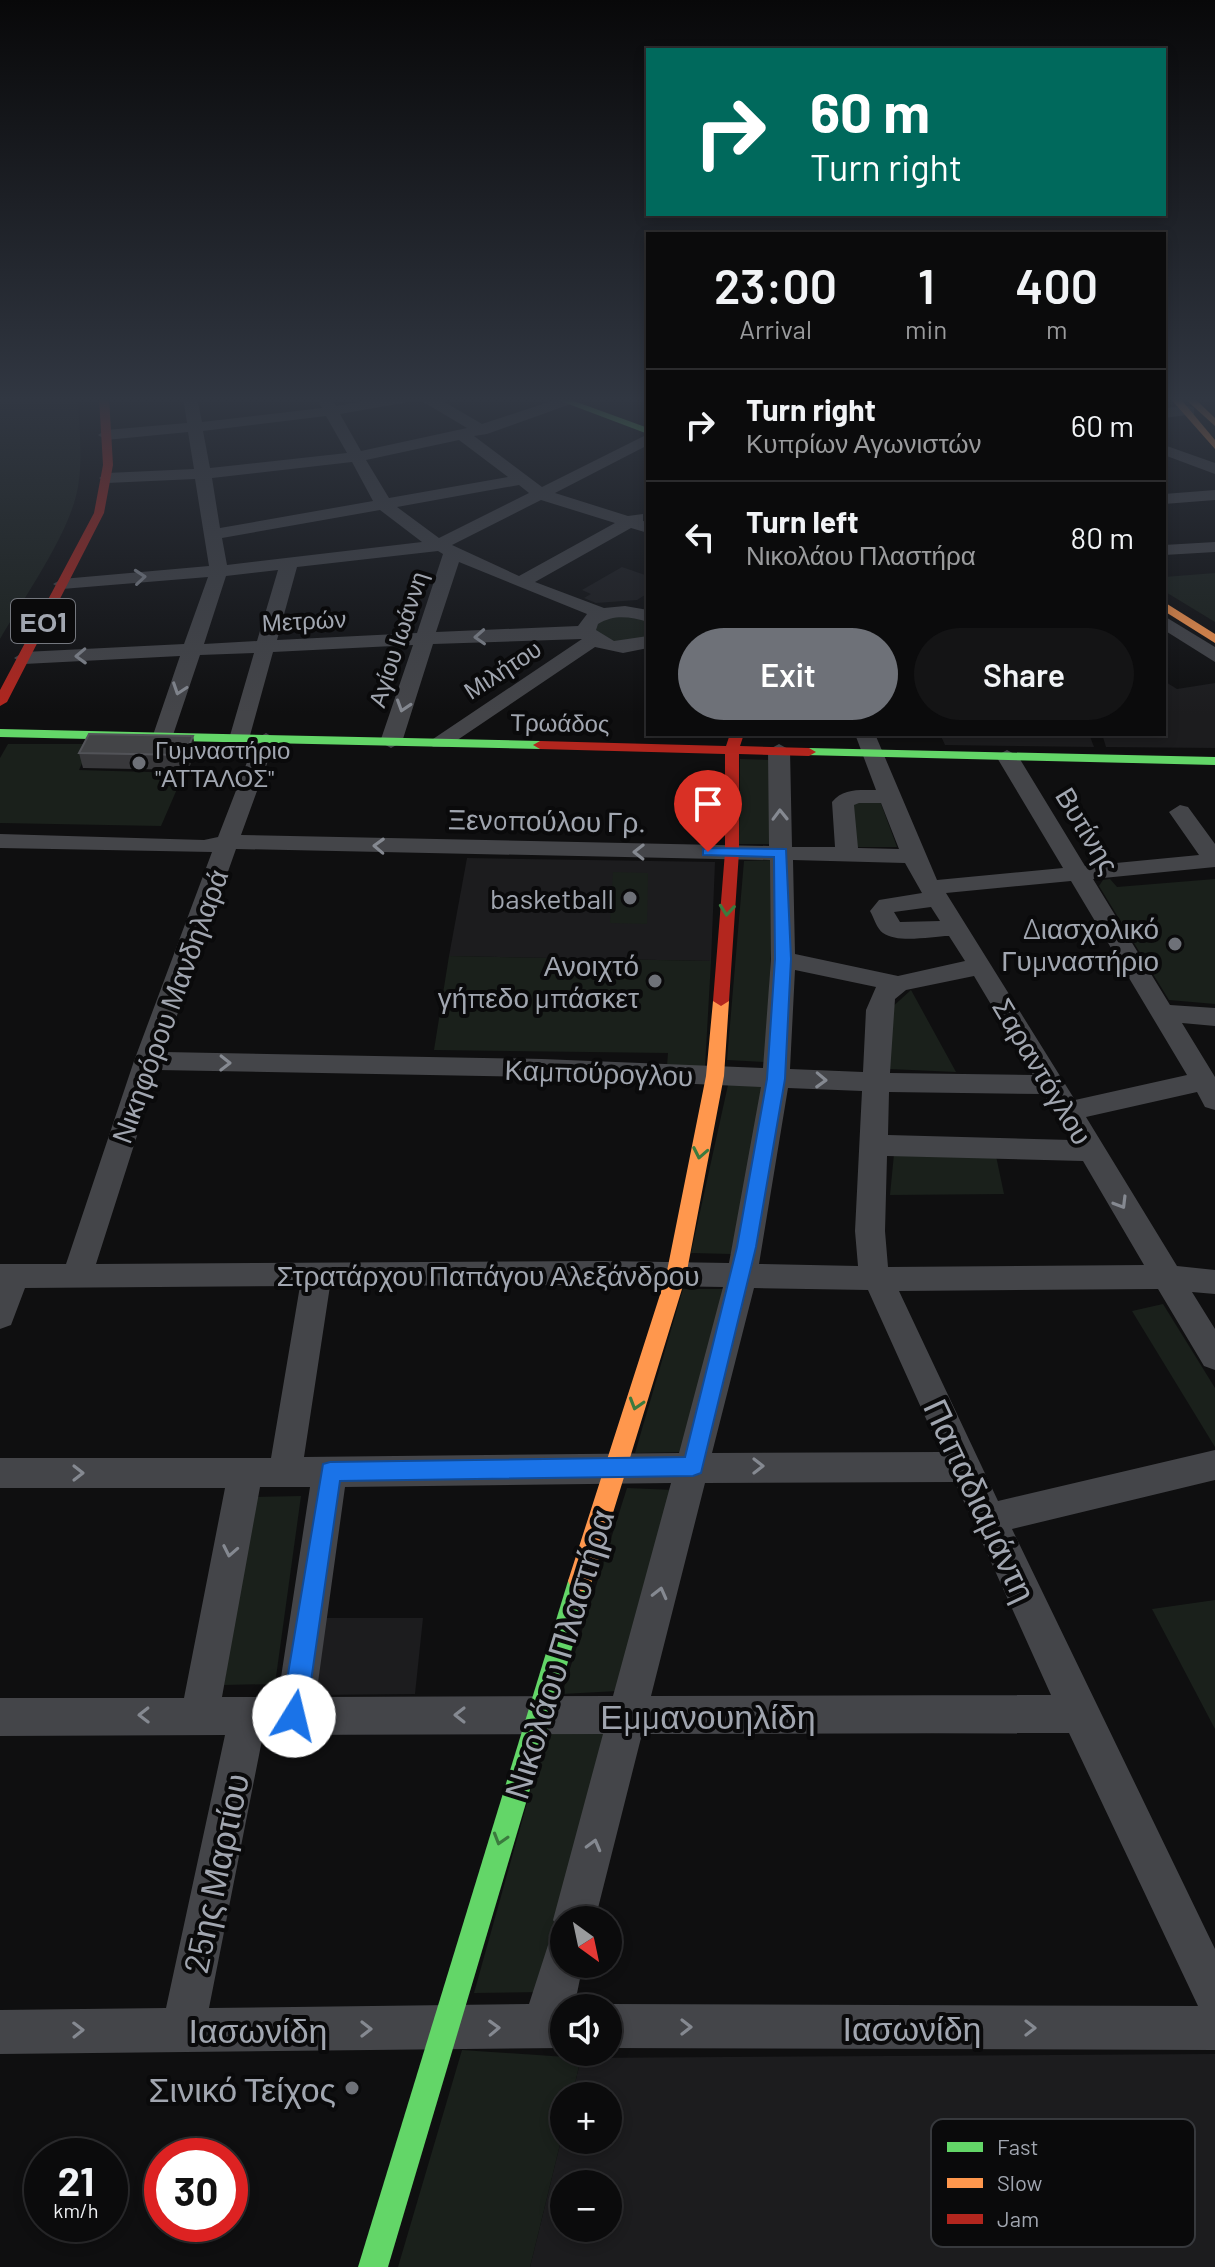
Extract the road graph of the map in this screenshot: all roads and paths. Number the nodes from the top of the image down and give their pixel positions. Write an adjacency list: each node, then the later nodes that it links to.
1 (101, 503): 17 (main road, ΕΟ1)
2 (206, 503): 10 (street)
3 (396, 503): 6 (street)
4 (526, 503): 12 (street)
5 (569, 503): 8 (street)
6 (384, 505): 10 (street); 12 (street, Αγίου Ιωάννη)
7 (646, 513): 8 (street)
8 (629, 522): 9 (street); 16 (street)
9 (646, 527)
10 (211, 535): 15 (street)
11 (1215, 547): 13 (street)
12 (445, 549): 14 (street); 16 (street); 24 (street, Αγίου Ιωάννη)
13 (1166, 550)
14 (289, 563): 15 (street); 26 (street)
15 (219, 571): 17 (street, one-way to 15); 27 (street)
16 (523, 581): 20 (street)
17 (62, 584): 29 (main road, ΕΟ1)
18 (1166, 607): 23 (main road)
19 (644, 611): 20 (street)
20 (602, 614): 22 (street, Μιλήτου)
21 (1166, 623): 28 (street)
22 (590, 635): 24 (street, Μετρών, one-way to 24); 25 (street, Μετρών); 37 (street, Μιλήτου)
23 (1215, 639)
24 (425, 640): 26 (street, Μετρών); 36 (street, Αγίου Ιωάννη, one-way to 36)
25 (646, 642)
26 (266, 648): 27 (street, Μετρών); 33 (street)
27 (191, 652): 29 (street, Μετρών, one-way to 29); 32 (street, one-way to 32)
28 (1215, 656)
29 (24, 658): 30 (main road, ΕΟ1)
30 (0, 702)
31 (0, 733): 32 (main road, Τρωάδος)
32 (162, 738): 33 (main road, Τρωάδος)
33 (239, 739): 34 (main road, Τρωάδος)
34 (266, 739): 36 (main road, Τρωάδος); 46 (street, Νικηφόρου Μανδηλαρά)
35 (735, 741): 37 (main road, Τρωάδος); 39 (main road, Τρωάδος); 47 (main road, Νικολάου Πλαστήρα)
36 (391, 742): 37 (main road, Τρωάδος)
37 (440, 743)
38 (868, 743): 39 (main road, Τρωάδος); 40 (main road, Τρωάδος); 42 (street, Σαραντόγλου)
39 (779, 750): 48 (street, one-way to 39)
40 (1007, 756): 41 (main road, Τρωάδος); 52 (street, Βυτίνης)
41 (1215, 761)
42 (890, 797): 49 (street); 50 (street, Σαραντόγλου)
43 (1180, 812): 51 (street)
44 (0, 830): 46 (street, Ξενoπούλου Γρ.)
45 (0, 841): 46 (street, Ξενoπούλου Γρ.)
46 (229, 842): 47 (street, Ξενoπούλου Γρ., one-way to 46); 60 (street, Νικηφόρου Μανδηλαρά)
47 (732, 852): 48 (street, Ξενoπούλου Γρ.); 61 (main road, Νικολάου Πλαστήρα, one-way to 61)
48 (781, 852): 49 (street, Ξενoπούλου Γρ.); 55 (street)
49 (847, 854): 50 (street, Ξενoπούλου Γρ.)
50 (913, 856): 53 (street, Σαραντόγλου)
51 (1215, 860): 52 (street)
52 (1078, 872): 53 (street); 58 (street, Βυτίνης)
53 (933, 893): 54 (street, Σαραντόγλου); 54 (street)
54 (956, 928): 56 (street, Σαραντόγλου)
55 (783, 959): 57 (street); 62 (street)
56 (981, 966): 57 (street); 64 (street, Σαραντόγλου)
57 (898, 984): 63 (street, Παπαδιαμάντη)
58 (1165, 1013): 59 (street); 65 (street, Βυτίνης)
59 (1215, 1017)
60 (147, 1061): 61 (street, Καμπούρογλου, one-way to 61); 70 (street, Νικηφόρου Μανδηλαρά)
61 (715, 1076): 62 (street, Καμπούρογλου); 73 (main road, Νικολάου Πλαστήρα, one-way to 73)
62 (776, 1079): 63 (street, Καμπούρογλου, one-way to 63); 71 (street)
63 (876, 1082): 64 (street, Καμπούρογλου); 67 (street, Παπαδιαμάντη)
64 (1050, 1085): 66 (street, Σαραντόγλου)
65 (1210, 1091): 66 (street)
66 (1066, 1112): 68 (street, Σαραντόγλου)
67 (873, 1145): 68 (street); 74 (street, Παπαδιαμάντη)
68 (1091, 1151): 75 (street, Σαραντόγλου, one-way to 75)
69 (317, 1274): 70 (street, Στρατάρχου Παπάγου Αλεξάνδρου); 73 (street, Στρατάρχου Παπάγου Αλεξάνδρου); 85 (street)
70 (77, 1275): 72 (street, Στρατάρχου Παπάγου Αλεξάνδρου)
71 (742, 1275): 73 (street, Στρατάρχου Παπάγου Αλεξάνδρου); 74 (street, Στρατάρχου Παπάγου Αλεξάνδρου); 80 (street)
72 (6, 1276): 77 (street)
73 (676, 1276): 81 (main road, Νικολάου Πλαστήρα, one-way to 81)
74 (877, 1277): 75 (street, Στρατάρχου Παπάγου Αλεξάνδρου); 82 (street, Παπαδιαμάντη)
75 (1165, 1277): 76 (street, Στρατάρχου Παπάγου Αλεξάνδρου); 78 (street, Σαραντόγλου)
76 (1215, 1282)
77 (0, 1316)
78 (1215, 1357)
79 (1215, 1465): 87 (street)
80 (693, 1466): 81 (street); 82 (street, one-way to 82); 93 (street, one-way to 80)
81 (617, 1467): 83 (street); 90 (main road, Νικολάου Πλαστήρα)
82 (965, 1467): 87 (street, Παπαδιαμάντη)
83 (330, 1471): 85 (street); 92 (street)
84 (0, 1473): 86 (street, one-way to 86)
85 (285, 1473): 86 (street)
86 (245, 1474): 88 (street, one-way to 88)
87 (991, 1518): 89 (street, Παπαδιαμάντη)
88 (200, 1714): 91 (street, Εμμανουηλίδη); 94 (street, Εμμανουηλίδη, one-way to 94)
89 (1080, 1714): 93 (street, Εμμανουηλίδη); 96 (street, Παπαδιαμάντη)
90 (538, 1715): 92 (street, Εμμανουηλίδη, one-way to 92); 93 (street, Εμμανουηλίδη); 101 (main road, Νικολάου Πλαστήρα, one-way to 101)
91 (248, 1716): 92 (street, Εμμανουηλίδη); 100 (street, 25ης Μαρτίου)
92 (294, 1716)
93 (629, 1716): 95 (street, one-way to 93)
94 (0, 1717)
95 (578, 1906)
96 (1215, 1995)
97 (550, 2026): 101 (street, Ιασωνίδη, one-way to 97)
98 (622, 2026): 99 (street, Ιασωνίδη, one-way to 99)
99 (1215, 2028)
100 (183, 2029): 101 (street, Ιασωνίδη, one-way to 101); 102 (street, Ιασωνίδη, one-way to 100)
101 (443, 2029): 103 (main road, Νικολάου Πλαστήρα)
102 (0, 2032)
103 (373, 2267)

